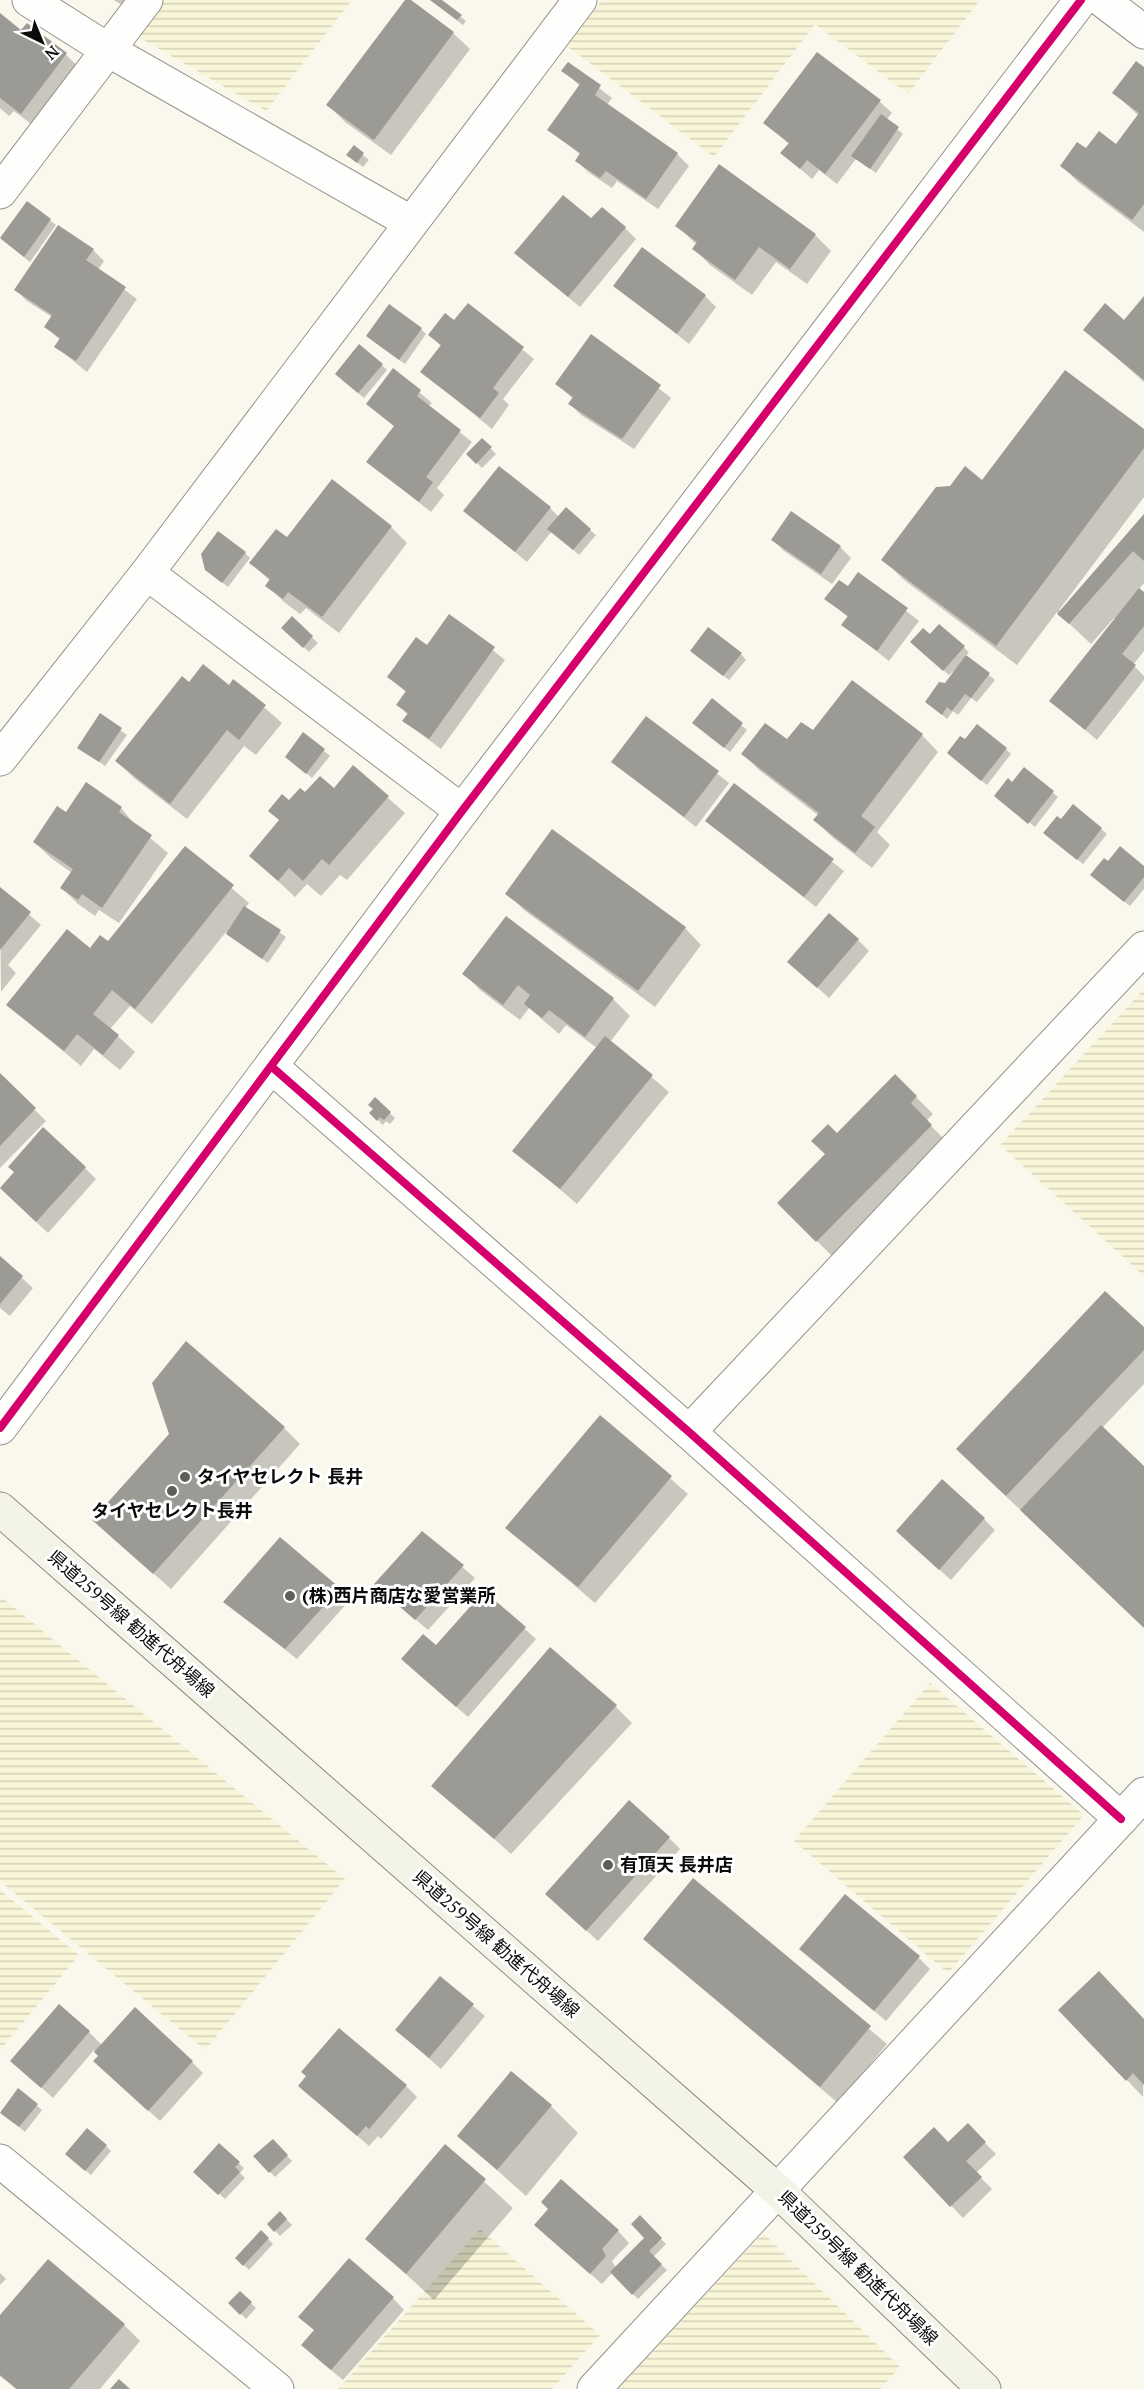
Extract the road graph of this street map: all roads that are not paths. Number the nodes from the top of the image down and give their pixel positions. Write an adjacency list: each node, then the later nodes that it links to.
1 (29, 0): 7 (street)
2 (146, 0): 7 (street)
3 (580, 0): 9 (street)
4 (1081, 0): 12 (street)
5 (1102, 0): 6 (street)
6 (1144, 32)
7 (108, 50): 8 (street); 9 (street)
8 (0, 192)
9 (410, 222): 10 (street)
10 (147, 573): 11 (street); 12 (street)
11 (0, 759)
12 (462, 811): 14 (street)
13 (1144, 948): 16 (street)
14 (272, 1067): 15 (street); 16 (street)
15 (0, 1428)
16 (689, 1432): 19 (street)
17 (0, 1509): 21 (main road, 県道259号線 勧進代舟場線)
18 (1144, 1794): 19 (street)
19 (1120, 1819): 21 (street)
20 (0, 2161): 22 (street)
21 (777, 2190): 23 (street); 24 (main road, 県道259号線 勧進代舟場線)
22 (277, 2389)
23 (594, 2389)
24 (984, 2389)

